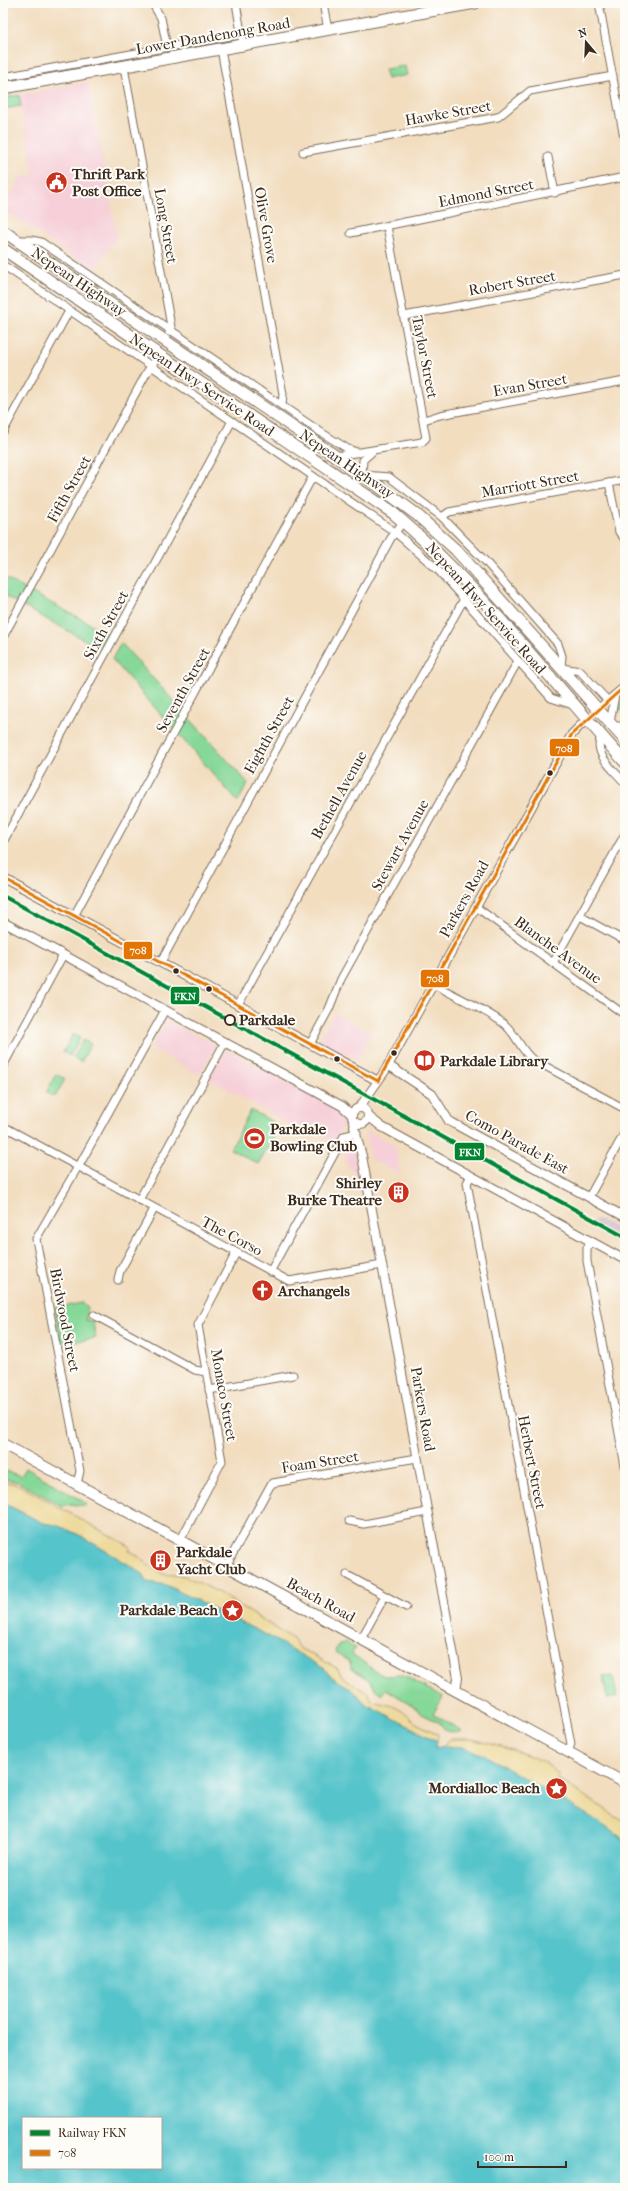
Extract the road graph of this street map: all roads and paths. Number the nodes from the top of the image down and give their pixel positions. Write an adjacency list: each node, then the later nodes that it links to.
1 (152, 3): 8 (street)
2 (236, 3): 7 (street)
3 (323, 3): 6 (street)
4 (475, 3): 6 (highway, Lower Dandenong Road)
5 (599, 3): 11 (street)
6 (328, 30): 7 (highway, Lower Dandenong Road)
7 (243, 40): 8 (street, Lower Dandenong Road); 9 (highway, Lower Dandenong Road)
8 (167, 47): 12 (street, Lower Dandenong Road)
9 (221, 49): 10 (highway, Lower Dandenong Road); 34 (street, Olive Grove)
10 (124, 67): 13 (highway, Lower Dandenong Road); 28 (street, Long Street)
11 (612, 76): 14 (street); 15 (street, Hawke Street)
12 (3, 77)
13 (3, 88)
14 (625, 143)
15 (303, 152)
16 (548, 157): 18 (street)
17 (625, 177): 18 (street, Edmond Street)
18 (555, 193): 19 (street, Edmond Street)
19 (387, 226): 21 (street, Edmond Street); 27 (street, Taylor Street)
20 (3, 231): 22 (highway, Nepean Highway)
21 (351, 233)
22 (16, 240): 28 (street, Nepean Hwy Service Road); 29 (highway, Nepean Highway)
23 (3, 249): 31 (highway, Nepean Highway)
24 (3, 265): 26 (street, Nepean Hwy Service Road)
25 (625, 275): 27 (street, Robert Street)
26 (69, 311): 32 (street, Nepean Hwy Service Road); 37 (street)
27 (404, 316): 35 (street, Taylor Street)
28 (171, 330): 30 (street); 34 (street, Nepean Hwy Service Road)
29 (152, 333): 30 (highway, Nepean Highway); 31 (highway)
30 (165, 342): 41 (highway, Nepean Highway)
31 (159, 355): 32 (street, Fifth Street); 47 (highway, Nepean Highway)
32 (150, 366): 36 (street, Nepean Hwy Service Road); 51 (street, Fifth Street)
33 (625, 381): 35 (street, Evan Street)
34 (282, 405): 38 (street, Nepean Hwy Service Road)
35 (423, 418): 39 (street, Taylor Street)
36 (232, 421): 43 (street, Nepean Hwy Service Road); 67 (street, Sixth Street)
37 (3, 432)
38 (322, 433): 40 (street, Nepean Hwy Service Road); 41 (street, Nepean Highway)
39 (372, 452): 40 (street, Taylor Street); 42 (street)
40 (359, 453): 41 (street, Taylor Street)
41 (333, 455): 42 (highway, Nepean Highway)
42 (363, 475): 46 (street, Nepean Hwy Service Road); 53 (highway, Nepean Highway)
43 (313, 476): 48 (street, Nepean Hwy Service Road); 70 (street, Seventh Street)
44 (625, 480): 45 (street, Marriott Street)
45 (609, 483): 46 (street, Marriott Street); 49 (street)
46 (442, 517): 53 (street, Nepean Hwy Service Road)
47 (403, 522): 48 (street, Eighth Street); 57 (highway, Nepean Highway)
48 (396, 532): 50 (street, Nepean Hwy Service Road); 75 (street, Eighth Street)
49 (625, 539)
50 (464, 599): 52 (street, Nepean Hwy Service Road); 78 (street, Bethell Avenue)
51 (3, 637)
52 (518, 661): 57 (street, Nepean Hwy Service Road); 82 (street, Stewart Avenue)
53 (561, 668): 56 (street, Nepean Hwy Service Road); 58 (highway, Nepean Highway)
54 (625, 686): 55 (street)
55 (614, 695): 56 (street); 60 (street)
56 (608, 701): 58 (street)
57 (576, 706): 59 (highway, Nepean Highway)
58 (598, 709): 59 (highway); 60 (highway, Nepean Highway)
59 (587, 719): 62 (highway, Nepean Highway); 69 (street, Parkers Road)
60 (612, 725): 61 (street); 63 (highway, Nepean Highway)
61 (625, 726)
62 (602, 735): 64 (highway, Nepean Highway); 65 (street)
63 (625, 740)
64 (625, 762)
65 (625, 783)
66 (625, 834): 71 (street)
67 (3, 842)
68 (3, 877): 70 (street)
69 (476, 907): 76 (street, Blanche Avenue); 77 (street, Parkers Road)
70 (74, 916): 75 (street)
71 (580, 916): 73 (street); 76 (street)
72 (3, 922): 74 (street)
73 (625, 941)
74 (63, 955): 79 (street); 83 (street)
75 (161, 962): 78 (street)
76 (554, 963): 80 (street, Blanche Avenue)
77 (433, 984): 84 (street, Parkers Road); 86 (street)
78 (238, 1005): 82 (street)
79 (165, 1010): 81 (street); 91 (street, Birdwood Street)
80 (625, 1015)
81 (225, 1042): 87 (street); 94 (street)
82 (310, 1044): 85 (street)
83 (3, 1066)
84 (386, 1068): 85 (street, Parkers Road); 93 (street, Como Parade East)
85 (378, 1081): 87 (street, Parkers Road)
86 (625, 1109)
87 (360, 1116): 90 (street, Parkers Road); 92 (street)
88 (3, 1126): 91 (street, The Corso)
89 (625, 1132): 93 (street)
90 (357, 1133): 100 (street, Parkers Road); 101 (street)
91 (78, 1166): 94 (street, The Corso); 110 (street, Birdwood Street)
92 (471, 1176): 97 (street); 120 (street, Herbert Street)
93 (589, 1197): 96 (street, Como Parade East)
94 (138, 1200): 95 (street, The Corso)
95 (154, 1209): 98 (street, The Corso); 102 (street)
96 (625, 1216)
97 (591, 1242): 99 (street); 109 (street)
98 (236, 1253): 101 (street, The Corso); 104 (street, Monaco Street)
99 (625, 1260)
100 (382, 1265): 101 (street, The Corso); 108 (street, Parkers Road)
101 (270, 1272)
102 (118, 1280)
103 (94, 1315): 104 (street)
104 (206, 1372): 106 (street, Monaco Street)
105 (293, 1375): 106 (street)
106 (209, 1390): 113 (street, Monaco Street)
107 (3, 1444): 110 (main road, Beach Road)
108 (417, 1458): 111 (street, Parkers Road); 114 (street, Foam Street)
109 (625, 1466)
110 (77, 1484): 113 (main road, Beach Road)
111 (427, 1512): 112 (street); 119 (street, Parkers Road)
112 (349, 1521)
113 (180, 1540): 114 (main road, Beach Road)
114 (226, 1566): 118 (main road, Beach Road)
115 (347, 1575): 116 (street)
116 (385, 1596): 117 (street); 118 (street)
117 (406, 1607)
118 (361, 1639): 119 (main road, Beach Road)
119 (456, 1691): 120 (main road, Beach Road)
120 (568, 1752): 121 (main road, Beach Road)
121 (625, 1783)

